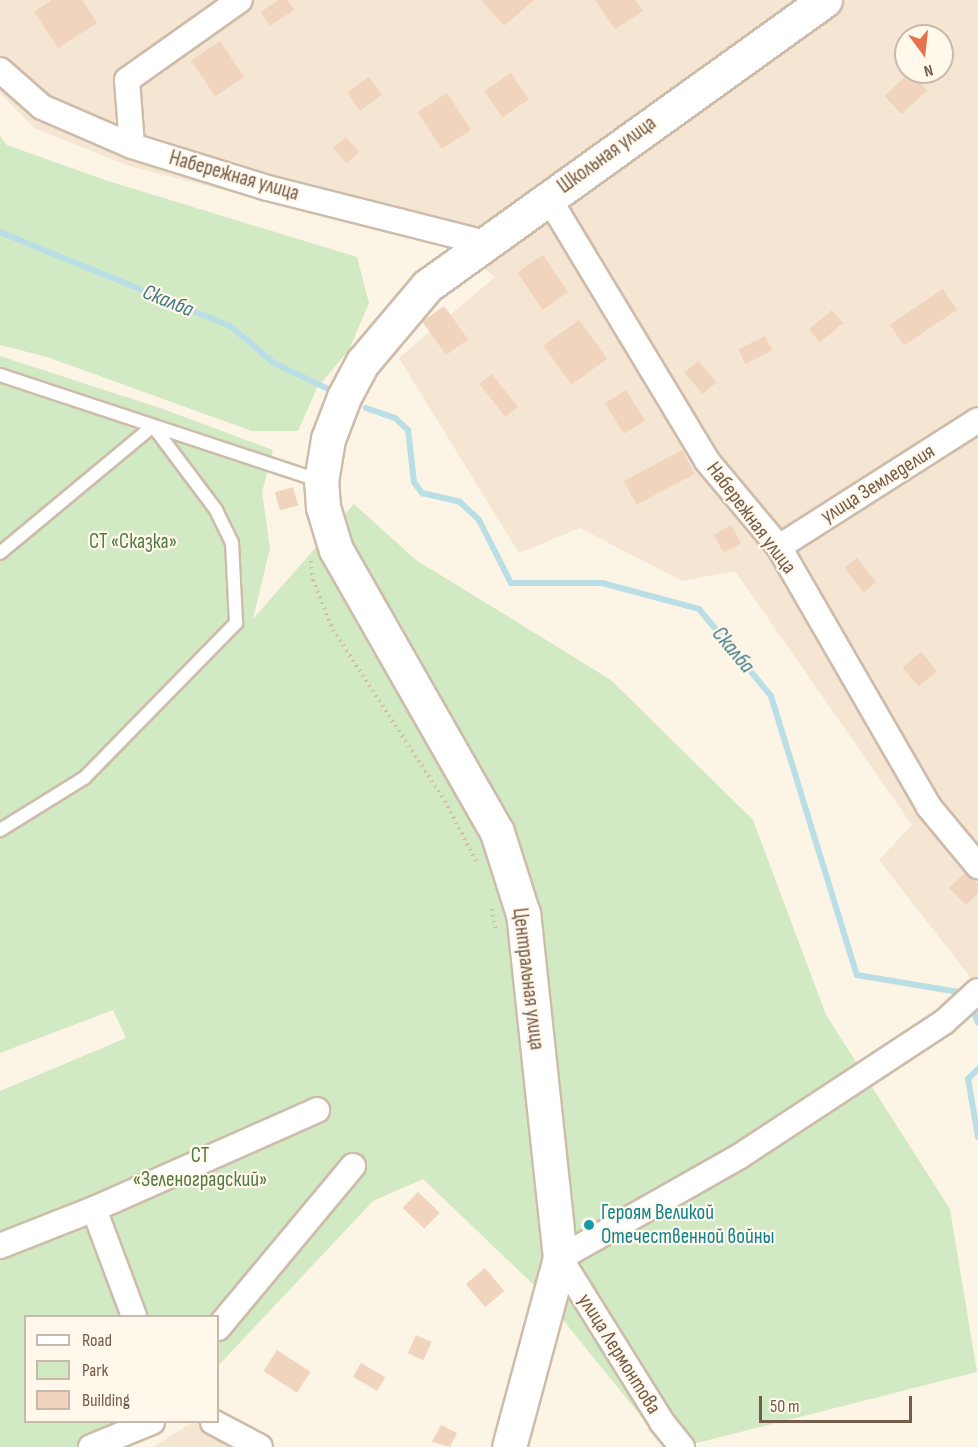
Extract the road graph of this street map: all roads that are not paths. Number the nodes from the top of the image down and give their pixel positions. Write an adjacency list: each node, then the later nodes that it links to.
1 (240, 0): 4 (street)
2 (825, 0): 5 (street, Школьная улица)
3 (0, 70): 4 (street, Набережная улица)
4 (132, 146): 6 (street, Набережная улица)
5 (548, 197): 6 (street, Школьная улица); 11 (street, Набережная улица)
6 (486, 243): 10 (street, Школьная улица)
7 (0, 375): 9 (lane)
8 (978, 420): 11 (street, улица Земледелия)
9 (153, 426): 10 (lane); 12 (lane); 13 (lane)
10 (321, 481): 20 (street, Центральная улица)
11 (779, 547): 14 (street, Набережная улица)
12 (0, 553)
13 (0, 830)
14 (978, 866)
15 (978, 991): 20 (street)
16 (316, 1110): 18 (street)
17 (353, 1166): 22 (street)
18 (94, 1209): 19 (street); 21 (street)
19 (0, 1246)
20 (560, 1258): 27 (street, Центральная улица); 28 (street, улица Лермонтова)
21 (133, 1315)
22 (219, 1327)
23 (151, 1423): 25 (street)
24 (215, 1423): 26 (street)
25 (91, 1447)
26 (260, 1447)
27 (508, 1447)
28 (682, 1447)

